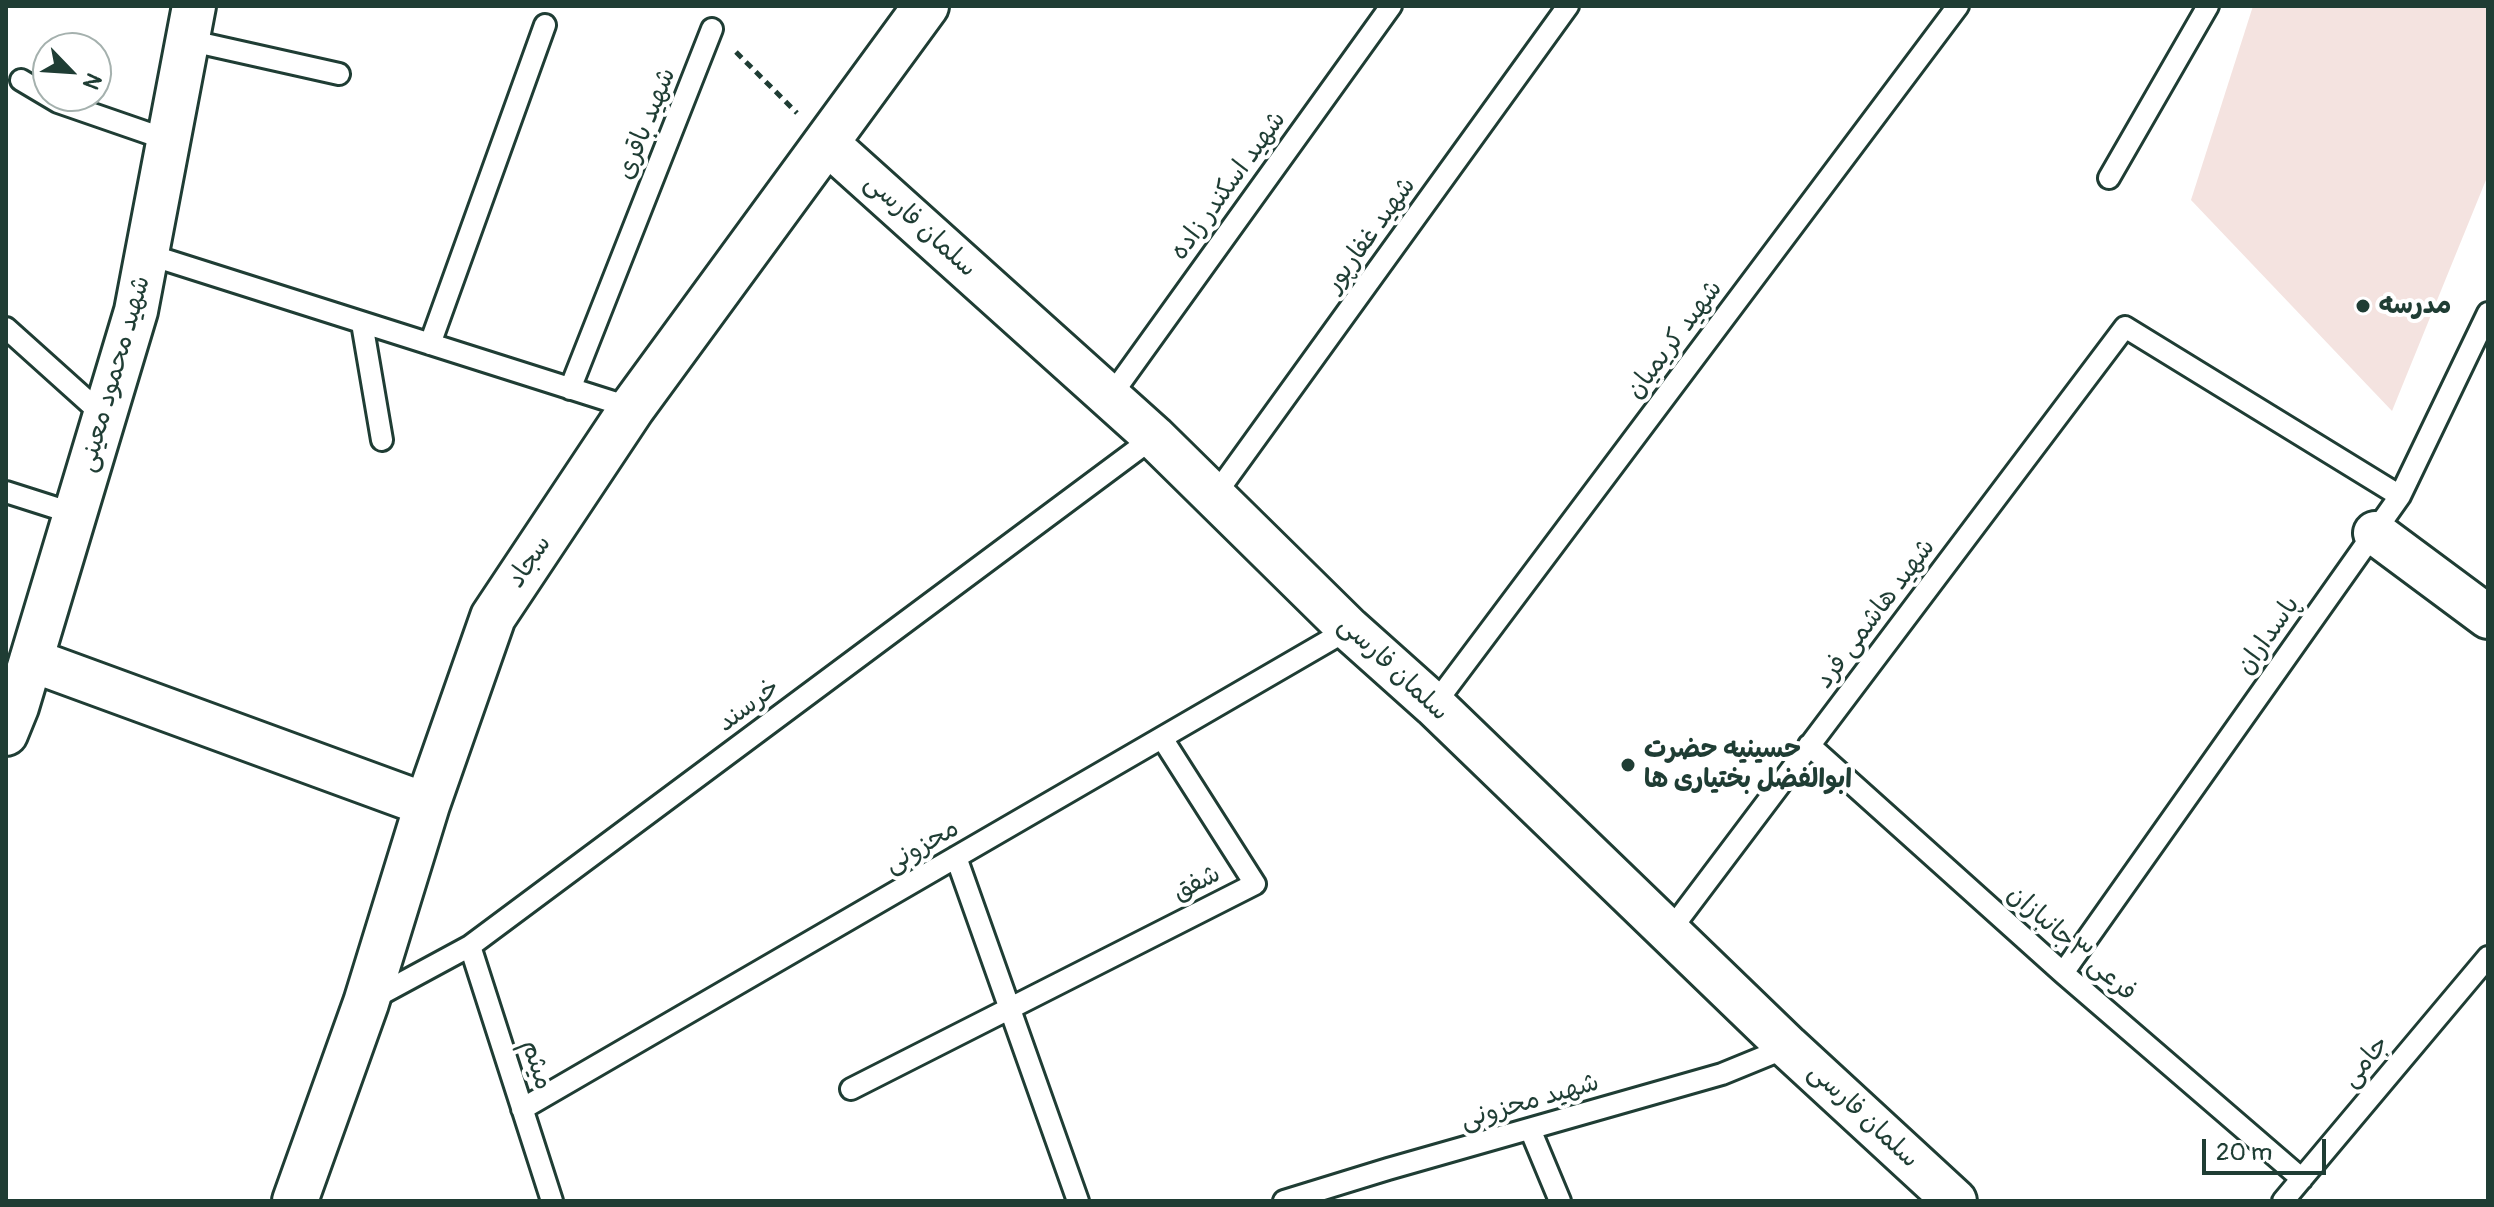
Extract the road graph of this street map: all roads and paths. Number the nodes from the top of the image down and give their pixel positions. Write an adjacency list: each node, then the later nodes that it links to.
1 (926, 6): 12 (street, سجاد)
2 (1391, 6): 20 (lane, شهید اسکندر زاده)
3 (1568, 6): 26 (lane, شهید غفارپور)
4 (1958, 6): 33 (lane, شهید کریمیان)
5 (2208, 6): 13 (lane)
6 (191, 23): 9 (lane); 11 (street, شهید محمود معینی)
7 (545, 25): 18 (lane)
8 (712, 29): 12 (path); 19 (lane, شهید باقری)
9 (339, 74)
10 (21, 80): 11 (lane)
11 (168, 140): 14 (street, شهید محمود معینی)
12 (827, 143): 20 (street, سلمان فارسی); 21 (street, سجاد)
13 (2109, 178)
14 (147, 254): 16 (lane); 22 (street, شهید محمود معینی)
15 (2488, 313): 27 (lane, پاسداران)
16 (362, 323): 18 (lane); 24 (lane)
17 (6, 328): 22 (lane)
18 (430, 344): 19 (lane)
19 (570, 389): 21 (lane)
20 (1110, 397): 23 (street, سلمان فارسی)
21 (632, 408): 37 (street, سجاد)
22 (104, 416): 28 (street, شهید محمود معینی)
23 (1154, 437): 26 (street, سلمان فارسی); 40 (lane, خرسند)
24 (382, 440)
25 (6, 492): 28 (lane)
26 (1215, 495): 31 (street, سلمان فارسی)
27 (2400, 496): 29 (lane, پاسداران); 36 (lane, شهید هاشمی فرد)
28 (75, 514): 32 (street, شهید محمود معینی)
29 (2375, 533): 30 (street); 42 (lane, پاسداران)
30 (2488, 617)
31 (1349, 629): 33 (street, سلمان فارسی); 35 (lane, محزونی)
32 (31, 660): 34 (street, شهید محمود معینی); 37 (street)
33 (1434, 705): 39 (street, سلمان فارسی)
34 (6, 734)
35 (1162, 738): 38 (lane, محزونی); 44 (lane, شفق)
36 (1809, 745): 39 (lane, شهید هاشمی فرد); 42 (lane, فرعی ۳جانبازان)
37 (427, 805): 43 (street, سجاد)
38 (956, 857): 44 (lane); 47 (lane, محزونی)
39 (1669, 932): 45 (street, سلمان فارسی)
40 (470, 946): 43 (lane, خرسند); 47 (lane, میثم)
41 (2488, 957): 49 (lane, جامی)
42 (2063, 973): 49 (lane, فرعی ۳جانبازان)
43 (366, 1003): 51 (street, سجاد)
44 (1009, 1009): 46 (lane); 53 (lane)
45 (1788, 1047): 48 (lane, شهید محزونی); 56 (street, سلمان فارسی)
46 (851, 1089)
47 (522, 1109): 52 (lane, میثم)
48 (1530, 1129): 50 (lane, شهید محزونی); 55 (lane)
49 (2302, 1179): 57 (lane, جامی)
50 (1346, 1192): 54 (lane, شهید محزونی)
51 (295, 1201)
52 (552, 1201)
53 (1078, 1201)
54 (1284, 1201)
55 (1560, 1201)
56 (1955, 1201)
57 (2283, 1201)

